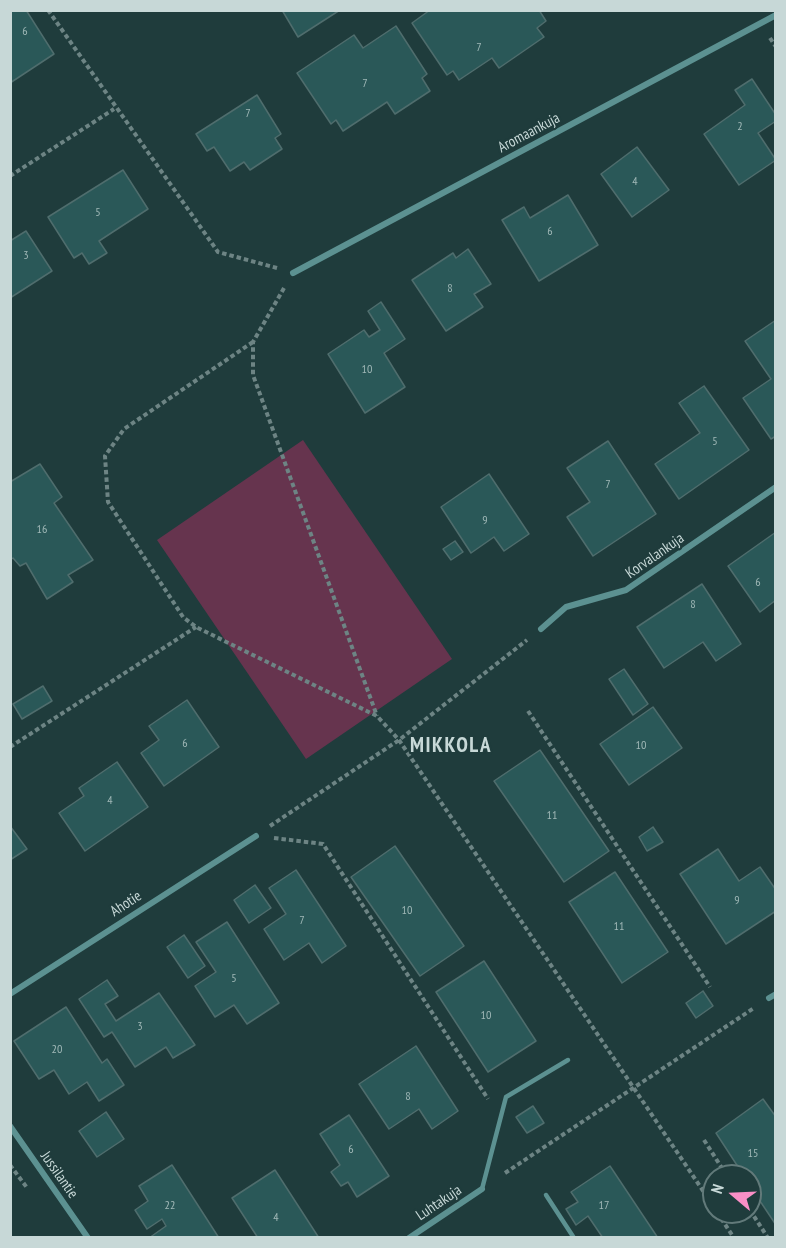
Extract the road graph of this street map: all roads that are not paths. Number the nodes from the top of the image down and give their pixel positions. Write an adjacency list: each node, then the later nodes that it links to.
1 (776, 15): 2 (street, Aromaankuja)
2 (293, 273)
3 (776, 487): 4 (street, Korvalankuja)
4 (541, 629)
5 (256, 836): 6 (street, Ahotie)
6 (10, 994)
7 (776, 994): 8 (street)
8 (769, 998)
9 (568, 1060): 11 (lane)
10 (10, 1126): 13 (street, Jussilantie)
11 (482, 1189): 14 (street, Luhtakuja)
12 (546, 1195): 15 (lane)
13 (88, 1238)
14 (409, 1238)
15 (574, 1238)

